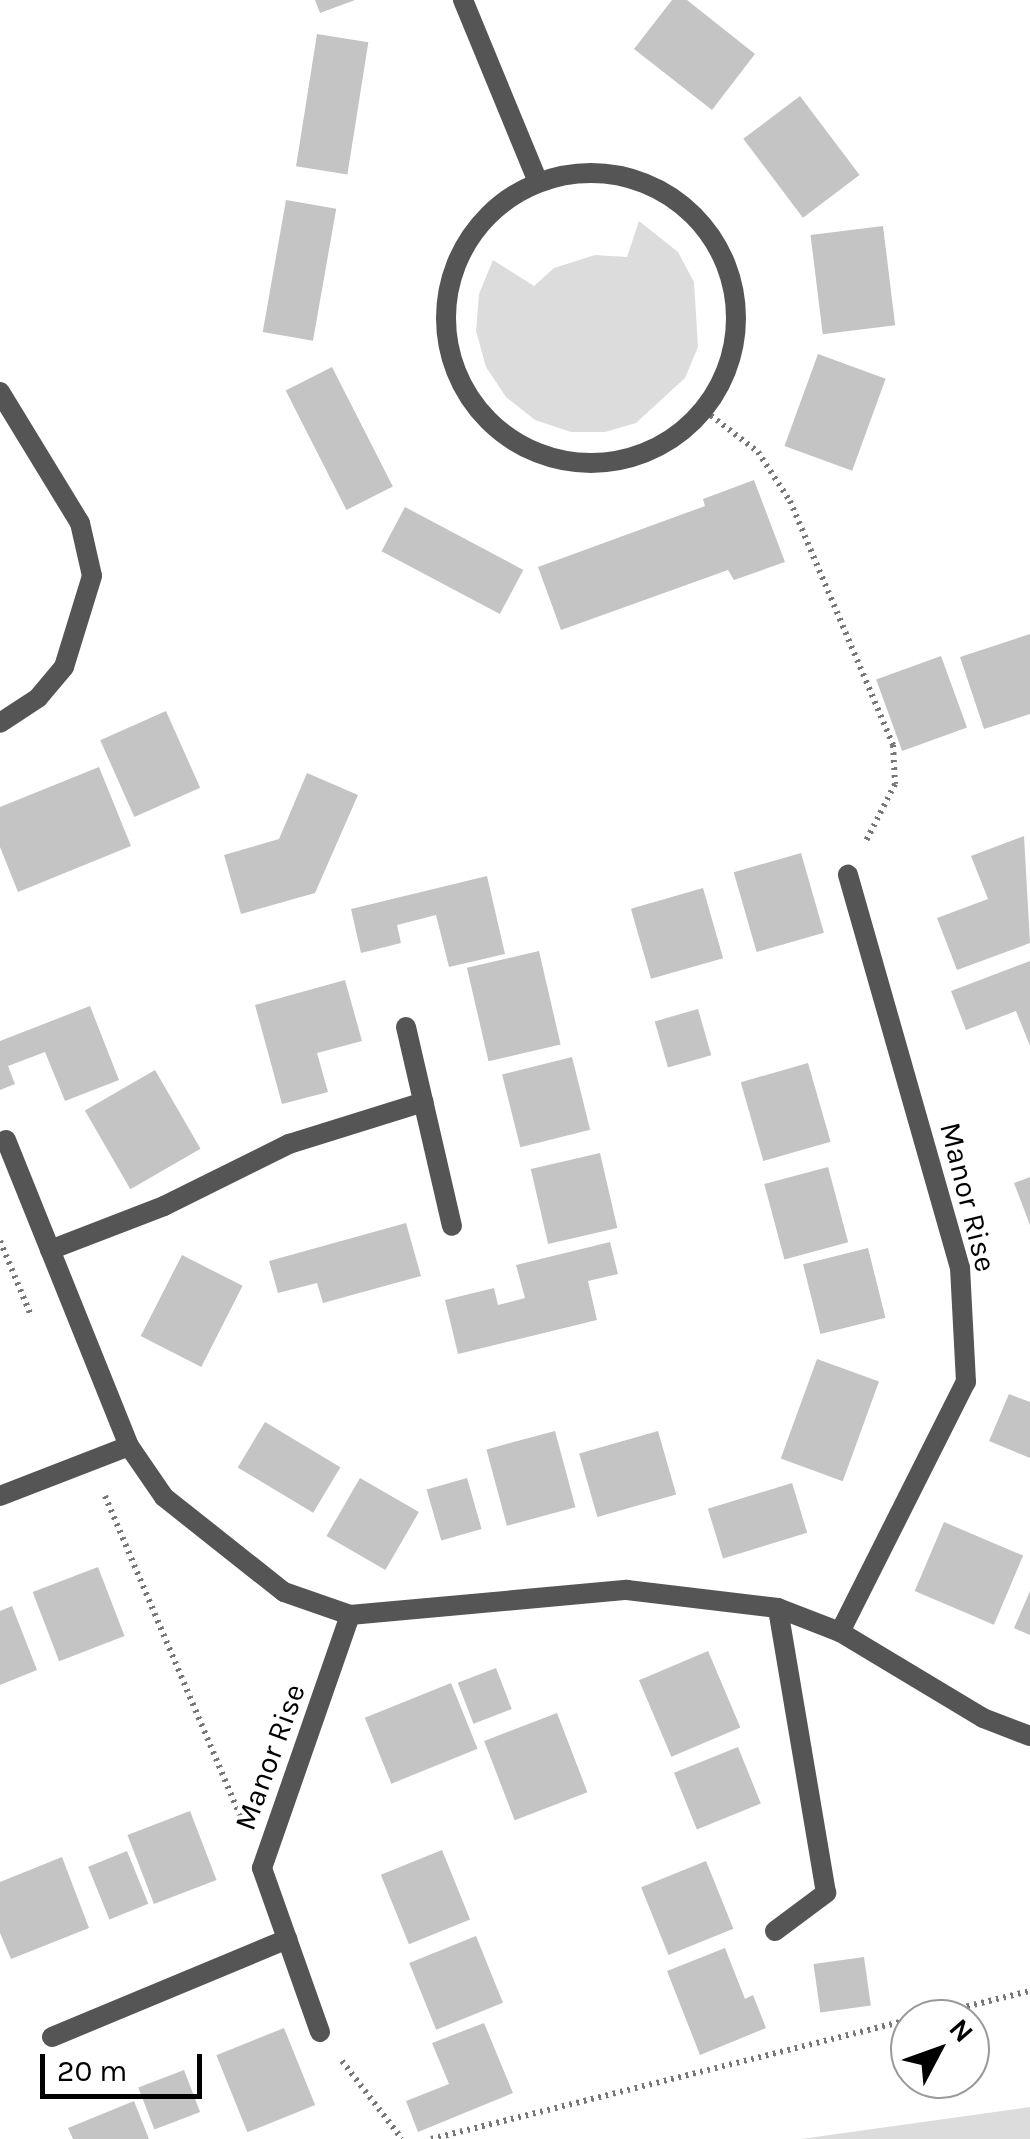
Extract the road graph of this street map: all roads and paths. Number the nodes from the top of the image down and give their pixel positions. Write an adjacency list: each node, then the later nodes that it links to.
1 (463, 0): 2 (street)
2 (538, 182): 4 (street); 4 (street)
3 (0, 392): 5 (street)
4 (705, 411): 6 (path)
5 (0, 723)
6 (848, 876): 17 (street, Manor Rise)
7 (406, 1026): 8 (street)
8 (424, 1102): 10 (street); 11 (street)
9 (6, 1140): 11 (street)
10 (452, 1226)
11 (50, 1250): 12 (street)
12 (129, 1446): 13 (street); 16 (street)
13 (91, 1462): 14 (street); 19 (path)
14 (0, 1496)
15 (778, 1608): 16 (street); 17 (street); 20 (street)
16 (350, 1615): 19 (street, Manor Rise)
17 (840, 1632): 18 (street)
18 (1030, 1736)
19 (262, 1868): 21 (street, Manor Rise)
20 (775, 1931)
21 (288, 1939): 25 (street, Manor Rise); 26 (street)
22 (1030, 1991): 23 (path)
23 (990, 2001)
24 (890, 2026): 28 (path)
25 (320, 2032): 27 (path)
26 (52, 2037)
27 (402, 2139)
28 (430, 2139)

